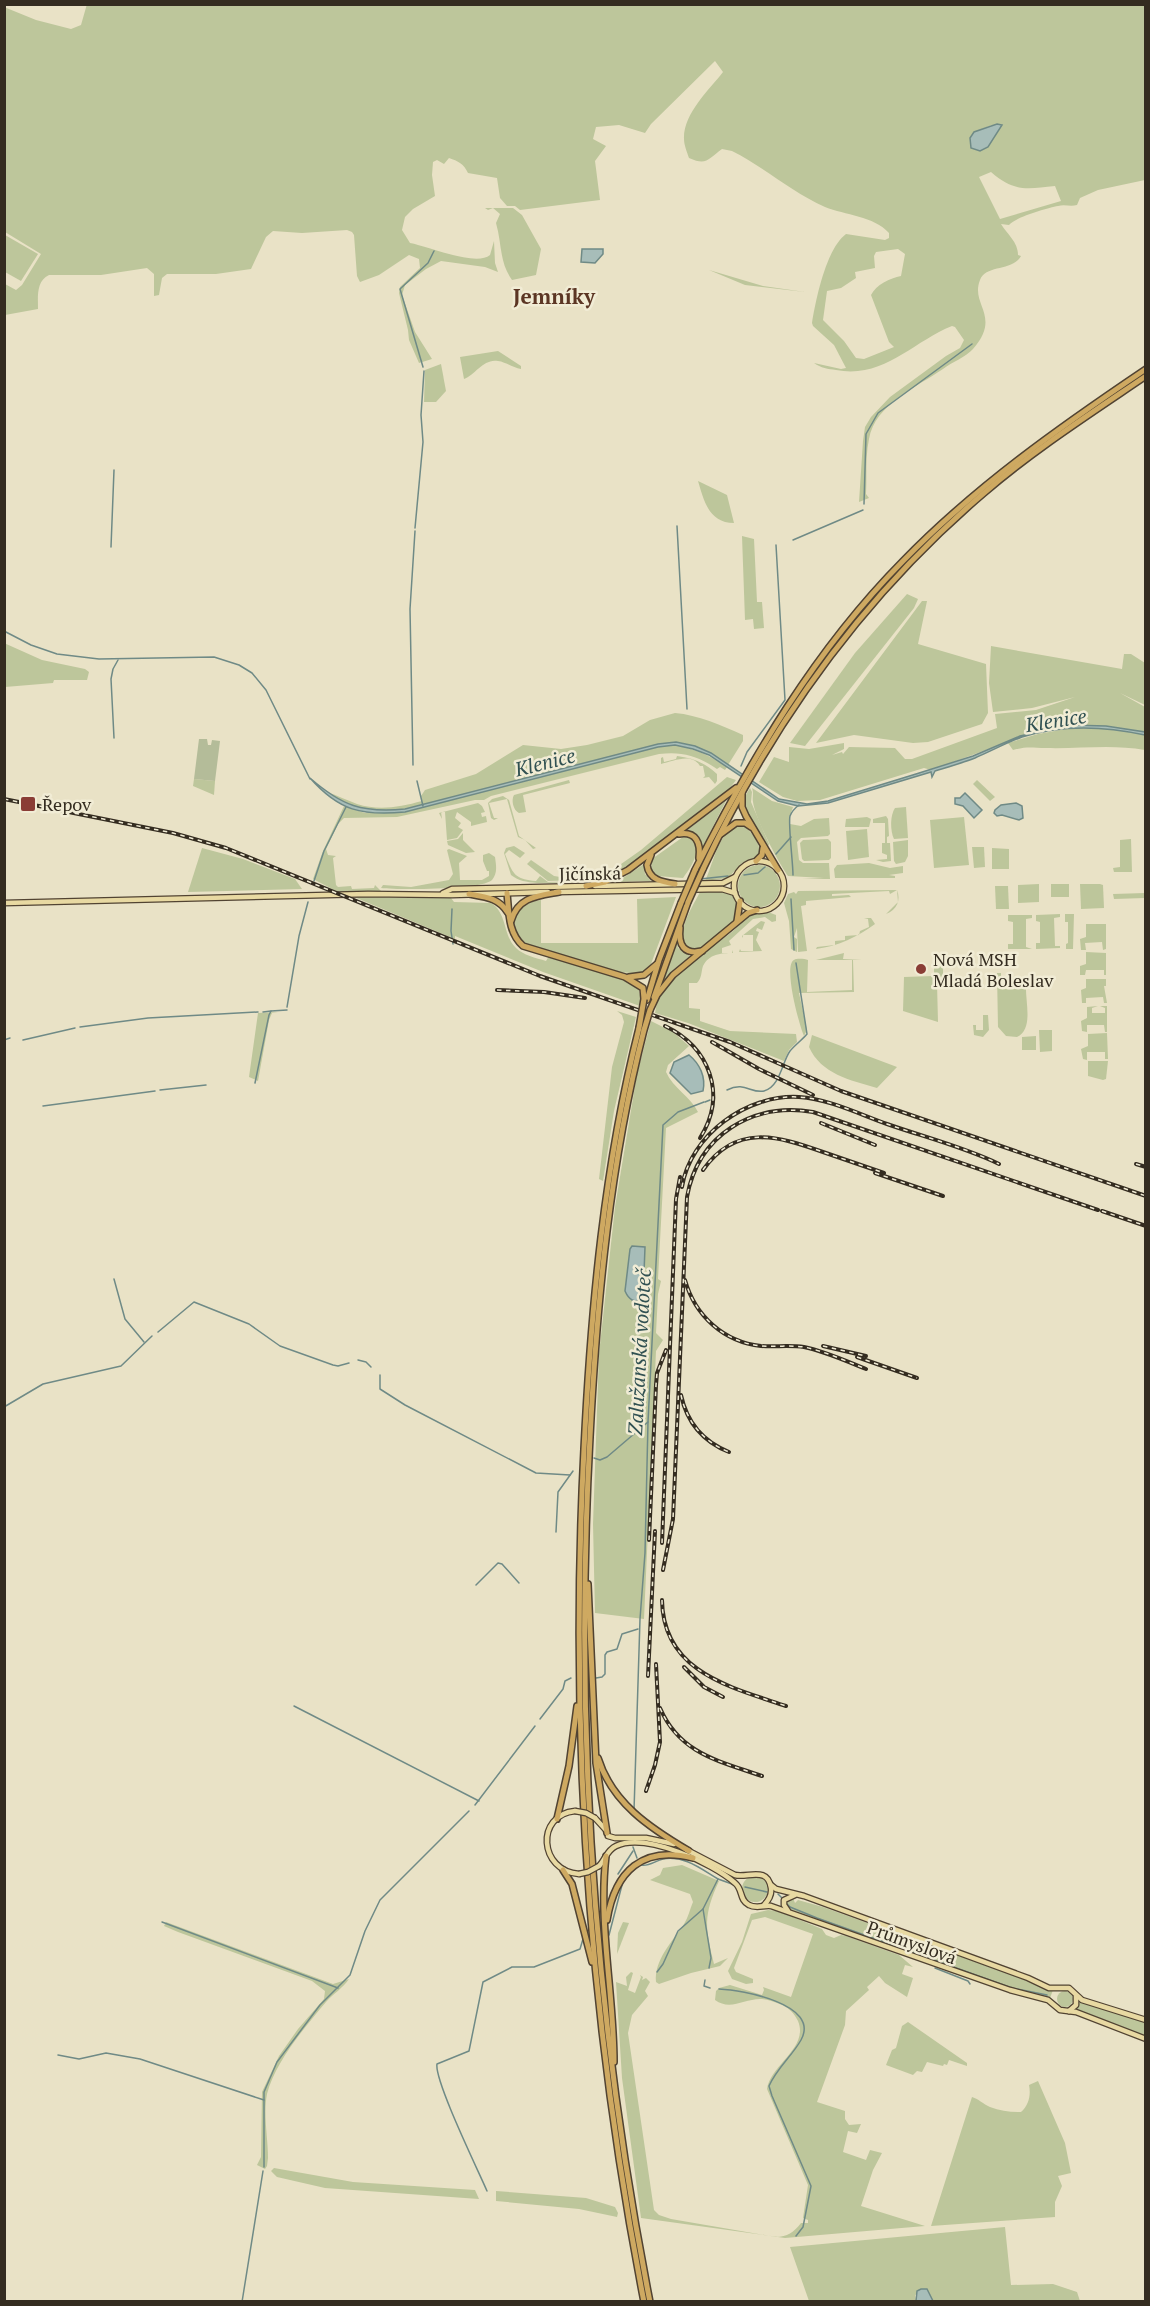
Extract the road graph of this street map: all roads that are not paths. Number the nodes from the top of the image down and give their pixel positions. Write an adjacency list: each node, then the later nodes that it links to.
1 (1146, 369): 3 (highway)
2 (1146, 376): 3 (highway)
3 (751, 770): 4 (highway)
4 (741, 787): 5 (highway); 6 (highway); 7 (highway); 11 (highway)
5 (752, 828): 7 (highway); 8 (highway)
6 (675, 836): 9 (highway); 11 (highway)
7 (715, 843): 23 (highway, bridge)
8 (763, 846): 10 (highway); 12 (highway)
9 (653, 852): 14 (highway); 15 (highway)
10 (756, 861): 12 (main road); 13 (main road, Jičínská)
11 (695, 870): 23 (highway, bridge)
12 (778, 870): 24 (main road)
13 (735, 877): 14 (main road, Jičínská); 19 (main road)
14 (675, 884): 15 (main road, Jičínská)
15 (586, 886): 16 (main road, Jičínská)
16 (507, 891): 17 (main road, Jičínská); 18 (main road, Jičínská); 20 (main road, Jičínská); 25 (highway)
17 (559, 892): 19 (main road, Jičínská); 27 (highway)
18 (443, 893): 20 (main road, Jičínská); 22 (main road, Jičínská)
19 (735, 893): 21 (main road)
20 (469, 894): 25 (highway)
21 (740, 901): 24 (main road); 28 (highway)
22 (4, 903)
23 (685, 903): 26 (highway); 30 (highway)
24 (757, 910): 28 (highway)
25 (509, 915): 27 (highway)
26 (680, 921): 29 (highway); 32 (highway)
27 (511, 923): 31 (highway)
28 (737, 923): 29 (highway)
29 (702, 951): 32 (highway)
30 (659, 960): 31 (highway); 32 (highway)
31 (625, 977): 32 (highway)
32 (649, 1001): 33 (highway, bridge); 33 (highway, bridge)
33 (641, 1029): 34 (highway); 35 (highway)
34 (585, 1543): 36 (highway); 57 (highway)
35 (579, 1689): 37 (highway); 50 (highway)
36 (594, 1739): 38 (highway); 39 (highway)
37 (557, 1819): 38 (main road, bridge); 42 (main road)
38 (608, 1834): 39 (main road); 40 (main road)
39 (689, 1851): 43 (main road)
40 (607, 1855): 41 (main road); 42 (main road, bridge); 49 (highway)
41 (693, 1858): 45 (main road); 49 (highway)
42 (563, 1870): 50 (highway)
43 (747, 1876): 44 (main road); 45 (main road)
44 (771, 1885): 46 (main road, Průmyslová); 47 (main road)
45 (740, 1890): 47 (main road)
46 (797, 1894): 48 (main road); 51 (main road, Průmyslová)
47 (759, 1907): 48 (main road, Průmyslová)
48 (793, 1914): 53 (main road, Průmyslová)
49 (606, 1942): 57 (highway)
50 (597, 1985): 58 (highway)
51 (1061, 1988): 52 (main road, Průmyslová); 53 (main road)
52 (1076, 1995): 54 (main road); 55 (main road, Průmyslová)
53 (1054, 2005): 54 (main road, Průmyslová)
54 (1066, 2011): 56 (main road, Průmyslová)
55 (1146, 2020)
56 (1146, 2039)
57 (615, 2088): 59 (highway)
58 (644, 2301)
59 (650, 2301)

